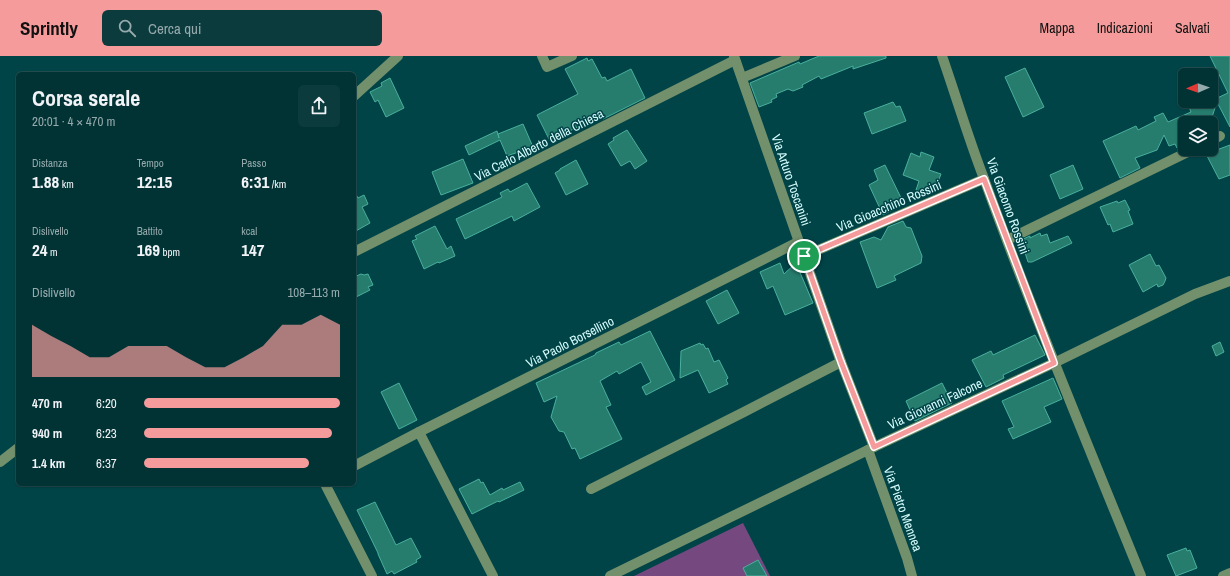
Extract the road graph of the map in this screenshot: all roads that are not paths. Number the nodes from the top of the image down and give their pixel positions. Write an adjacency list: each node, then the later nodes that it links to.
1 (398, 56): 8 (street)
2 (542, 56): 3 (street)
3 (572, 56)
4 (795, 56): 7 (street)
5 (942, 56): 10 (street, Via Giacomo Rossini)
6 (735, 58): 7 (street, Via Arturo Toscanini); 13 (street, Via Carlo Alberto della Chiesa)
7 (742, 78): 12 (street, Via Arturo Toscanini)
8 (356, 94)
9 (1180, 156): 11 (street)
10 (984, 179): 11 (street, Via Giacomo Rossini); 14 (street, Via Gioacchino Rossini)
11 (1007, 240): 17 (street, Via Giacomo Rossini)
12 (798, 242): 14 (street, Via Arturo Toscanini); 18 (street, Via Paolo Borsellino)
13 (356, 251)
14 (804, 256): 16 (street, Via Arturo Toscanini)
15 (1230, 281): 17 (street, Via Giovanni Falcone)
16 (841, 362): 19 (street, Via Arturo Toscanini); 24 (street)
17 (1054, 363): 19 (street, Via Giovanni Falcone); 30 (street, Via Giacomo Rossini)
18 (420, 432): 22 (street, Via Paolo Borsellino); 27 (street)
19 (871, 449): 28 (street, Via Giovanni Falcone); 29 (street, Via Pietro Mennea)
20 (16, 450): 21 (street)
21 (0, 462)
22 (356, 465)
23 (326, 486): 26 (street)
24 (591, 489)
25 (1230, 573): 31 (street)
26 (372, 576)
27 (493, 576)
28 (610, 576)
29 (912, 576)
30 (1141, 576)
31 (1223, 576)

